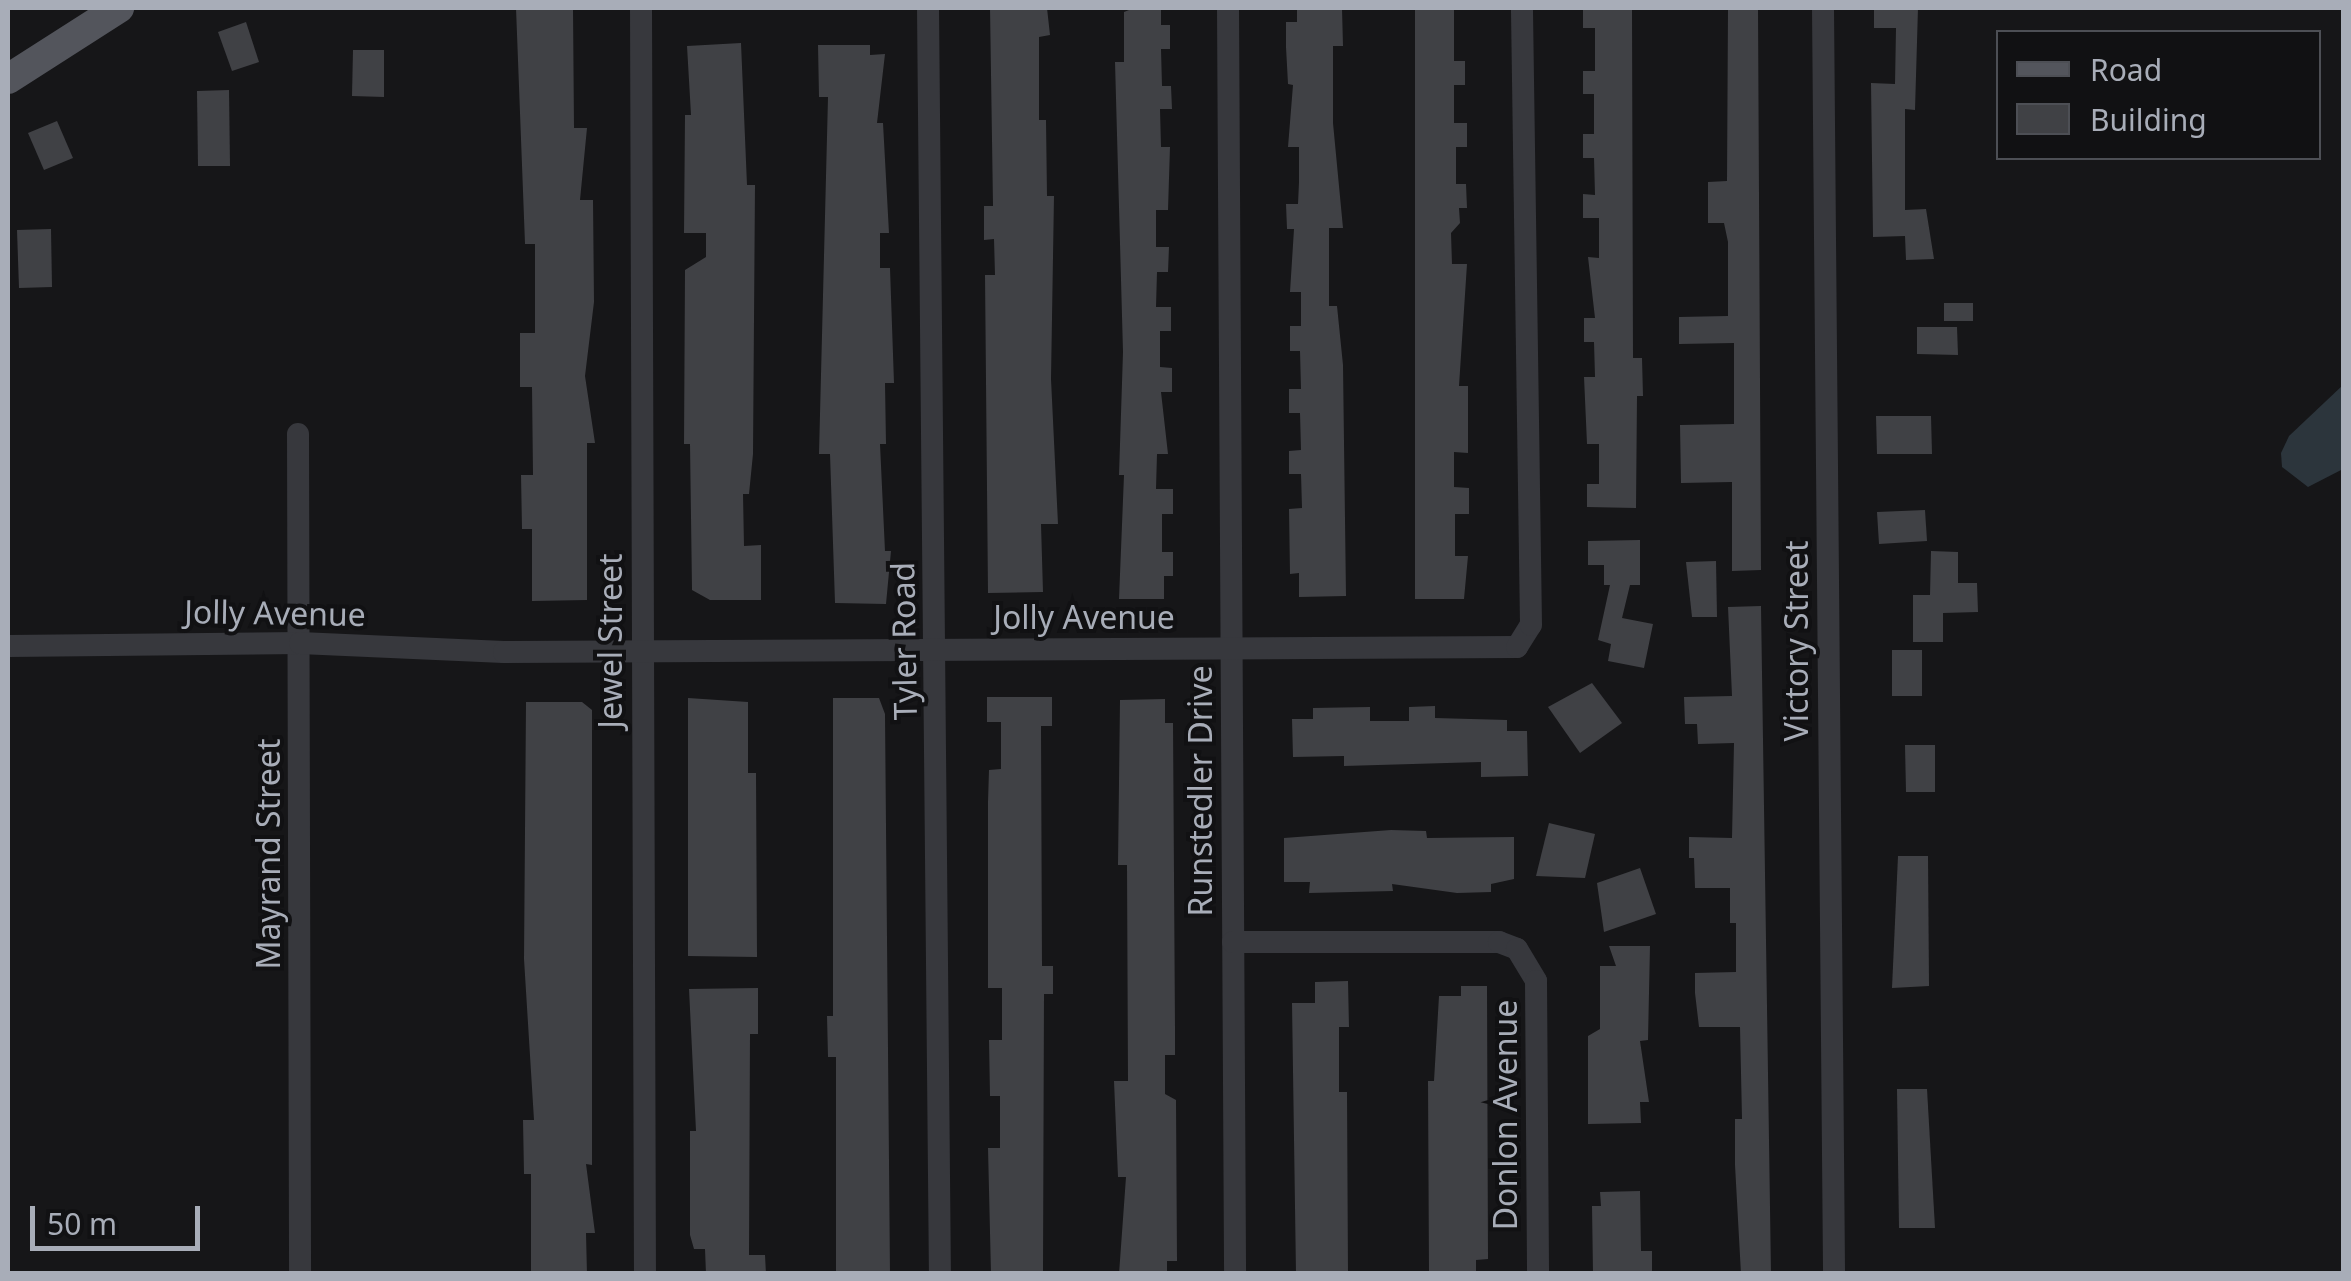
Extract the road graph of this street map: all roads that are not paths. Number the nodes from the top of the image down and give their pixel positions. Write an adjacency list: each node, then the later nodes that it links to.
1 (119, 8): 7 (main road)
2 (642, 8): 13 (street, Jewel Street)
3 (928, 8): 12 (street, Tyler Road)
4 (1228, 8): 11 (street, Runstedler Drive)
5 (1522, 8): 11 (street, Jolly Avenue)
6 (1823, 8): 20 (street, Victory Street)
7 (8, 79)
8 (298, 434): 9 (street, Mayrand Street)
9 (300, 643): 10 (street, Jolly Avenue); 13 (street, Jolly Avenue); 15 (street, Mayrand Street)
10 (8, 646)
11 (1232, 649): 12 (street, Jolly Avenue); 14 (street, Runstedler Drive)
12 (937, 650): 13 (street, Jolly Avenue); 17 (street, Tyler Road)
13 (643, 652): 16 (street, Jewel Street)
14 (1233, 942): 18 (street, Runstedler Drive); 19 (street, Donlon Avenue)
15 (300, 1274)
16 (645, 1274)
17 (940, 1274)
18 (1235, 1274)
19 (1538, 1274)
20 (1834, 1274)

